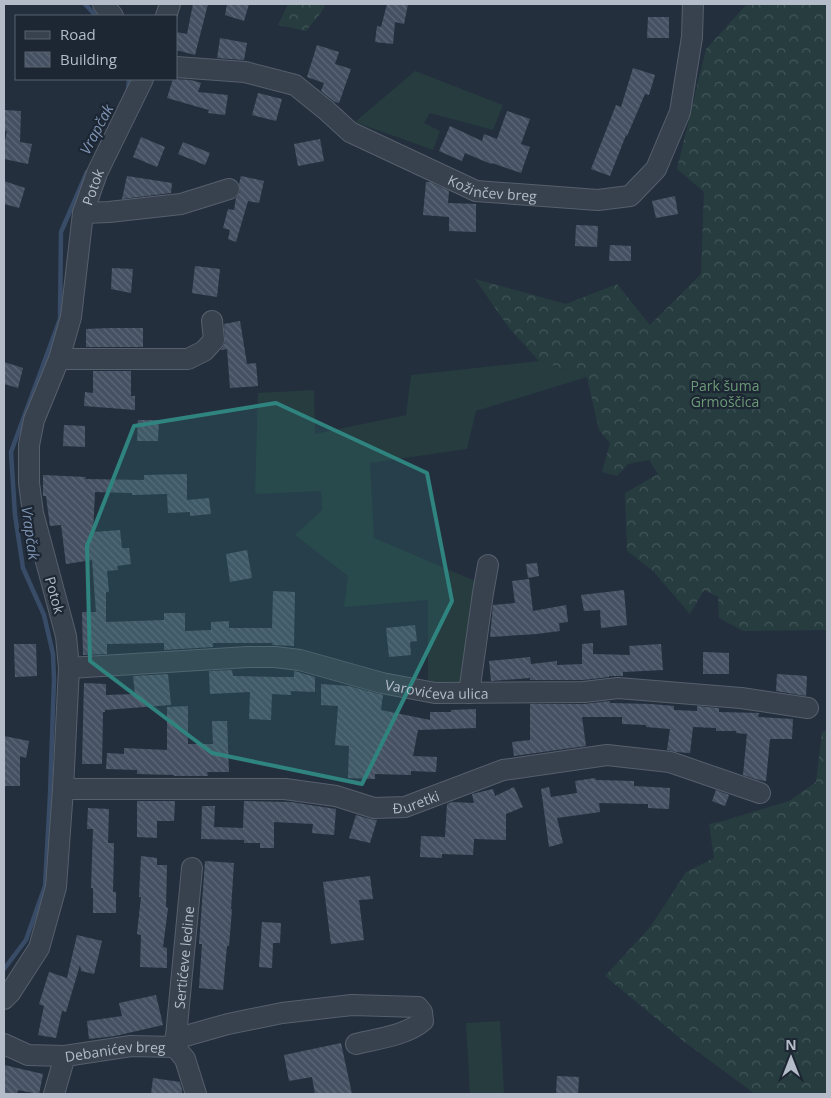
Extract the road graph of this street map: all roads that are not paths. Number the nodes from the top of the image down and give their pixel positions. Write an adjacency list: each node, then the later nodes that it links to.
1 (103, 4): 3 (street)
2 (692, 4): 4 (street, Kožinčev breg)
3 (112, 15)
4 (178, 67)
5 (143, 80): 7 (street, Potok)
6 (229, 189): 7 (street)
7 (83, 213): 9 (street, Potok)
8 (212, 321): 9 (street)
9 (59, 359): 11 (street, Potok)
10 (488, 566): 12 (street)
11 (68, 668): 12 (street, Varovićeva ulica); 14 (street, Potok)
12 (469, 693): 13 (street, Varovićeva ulica)
13 (808, 708)
14 (63, 790): 15 (street, Đuretki); 17 (street, Potok)
15 (760, 793)
16 (192, 868): 18 (street, Sertićeve ledine)
17 (4, 998)
18 (175, 1043): 20 (street); 21 (street, Debanićev breg); 23 (street, Debanićev breg)
19 (4, 1044): 21 (street, Debanićev breg)
20 (356, 1044)
21 (65, 1056): 22 (street)
22 (54, 1094)
23 (196, 1094)

